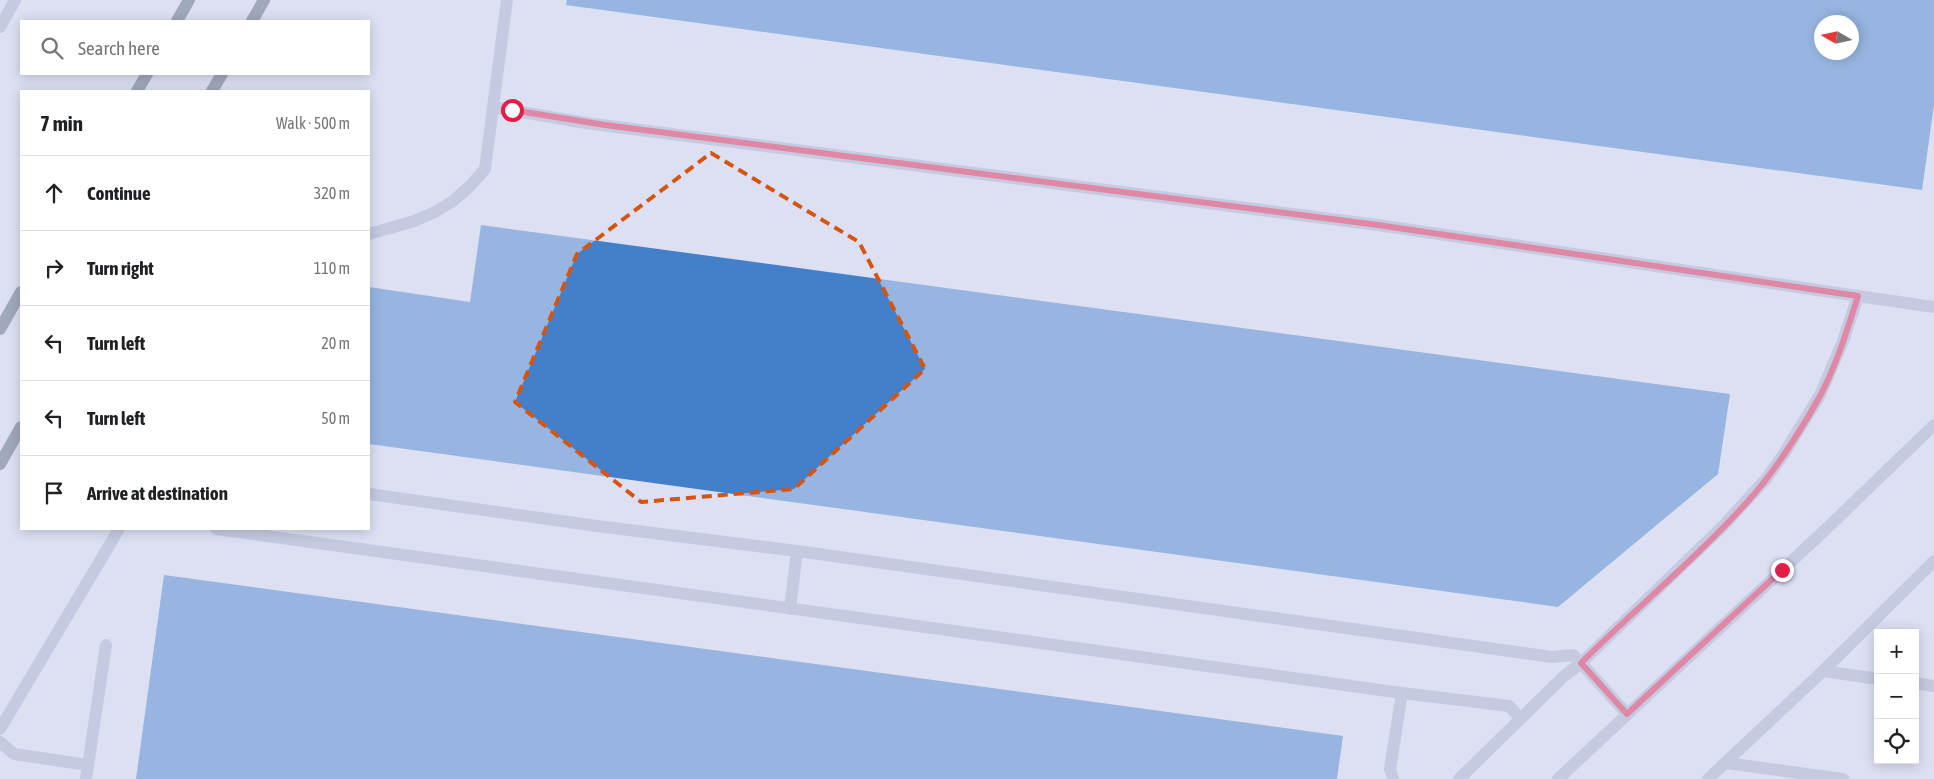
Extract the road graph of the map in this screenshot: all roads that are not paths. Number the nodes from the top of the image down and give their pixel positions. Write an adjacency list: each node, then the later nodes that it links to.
1 (14, 0): 7 (lane)
2 (189, 0): 5 (main road)
3 (264, 0): 6 (main road)
4 (507, 0): 12 (lane)
5 (178, 20)
6 (253, 20)
7 (0, 26)
8 (146, 75): 10 (main road)
9 (221, 75): 11 (main road)
10 (138, 90)
11 (213, 90)
12 (493, 107): 13 (lane); 15 (lane)
13 (370, 234)
14 (20, 294): 17 (main road)
15 (1858, 296): 16 (lane); 28 (lane)
16 (1934, 307)
17 (0, 329)
18 (1934, 425): 34 (lane)
19 (20, 429): 20 (main road)
20 (0, 464)
21 (370, 494): 24 (lane)
22 (118, 530): 36 (lane)
23 (223, 530): 26 (lane)
24 (798, 550): 26 (lane); 28 (lane)
25 (1931, 566): 29 (lane)
26 (790, 609): 33 (lane)
27 (106, 645): 39 (lane)
28 (1581, 663): 34 (lane); 35 (lane)
29 (1823, 671): 30 (lane); 38 (lane)
30 (1874, 678)
31 (1919, 684): 32 (lane)
32 (1934, 686)
33 (1402, 693): 35 (lane); 41 (lane)
34 (1627, 714): 43 (lane)
35 (1520, 718): 42 (lane)
36 (0, 730)
37 (0, 742): 39 (lane)
38 (1726, 763): 44 (lane); 45 (lane)
39 (88, 765): 40 (lane)
40 (86, 779)
41 (1393, 779)
42 (1458, 779)
43 (1558, 779)
44 (1708, 779)
45 (1843, 779)

